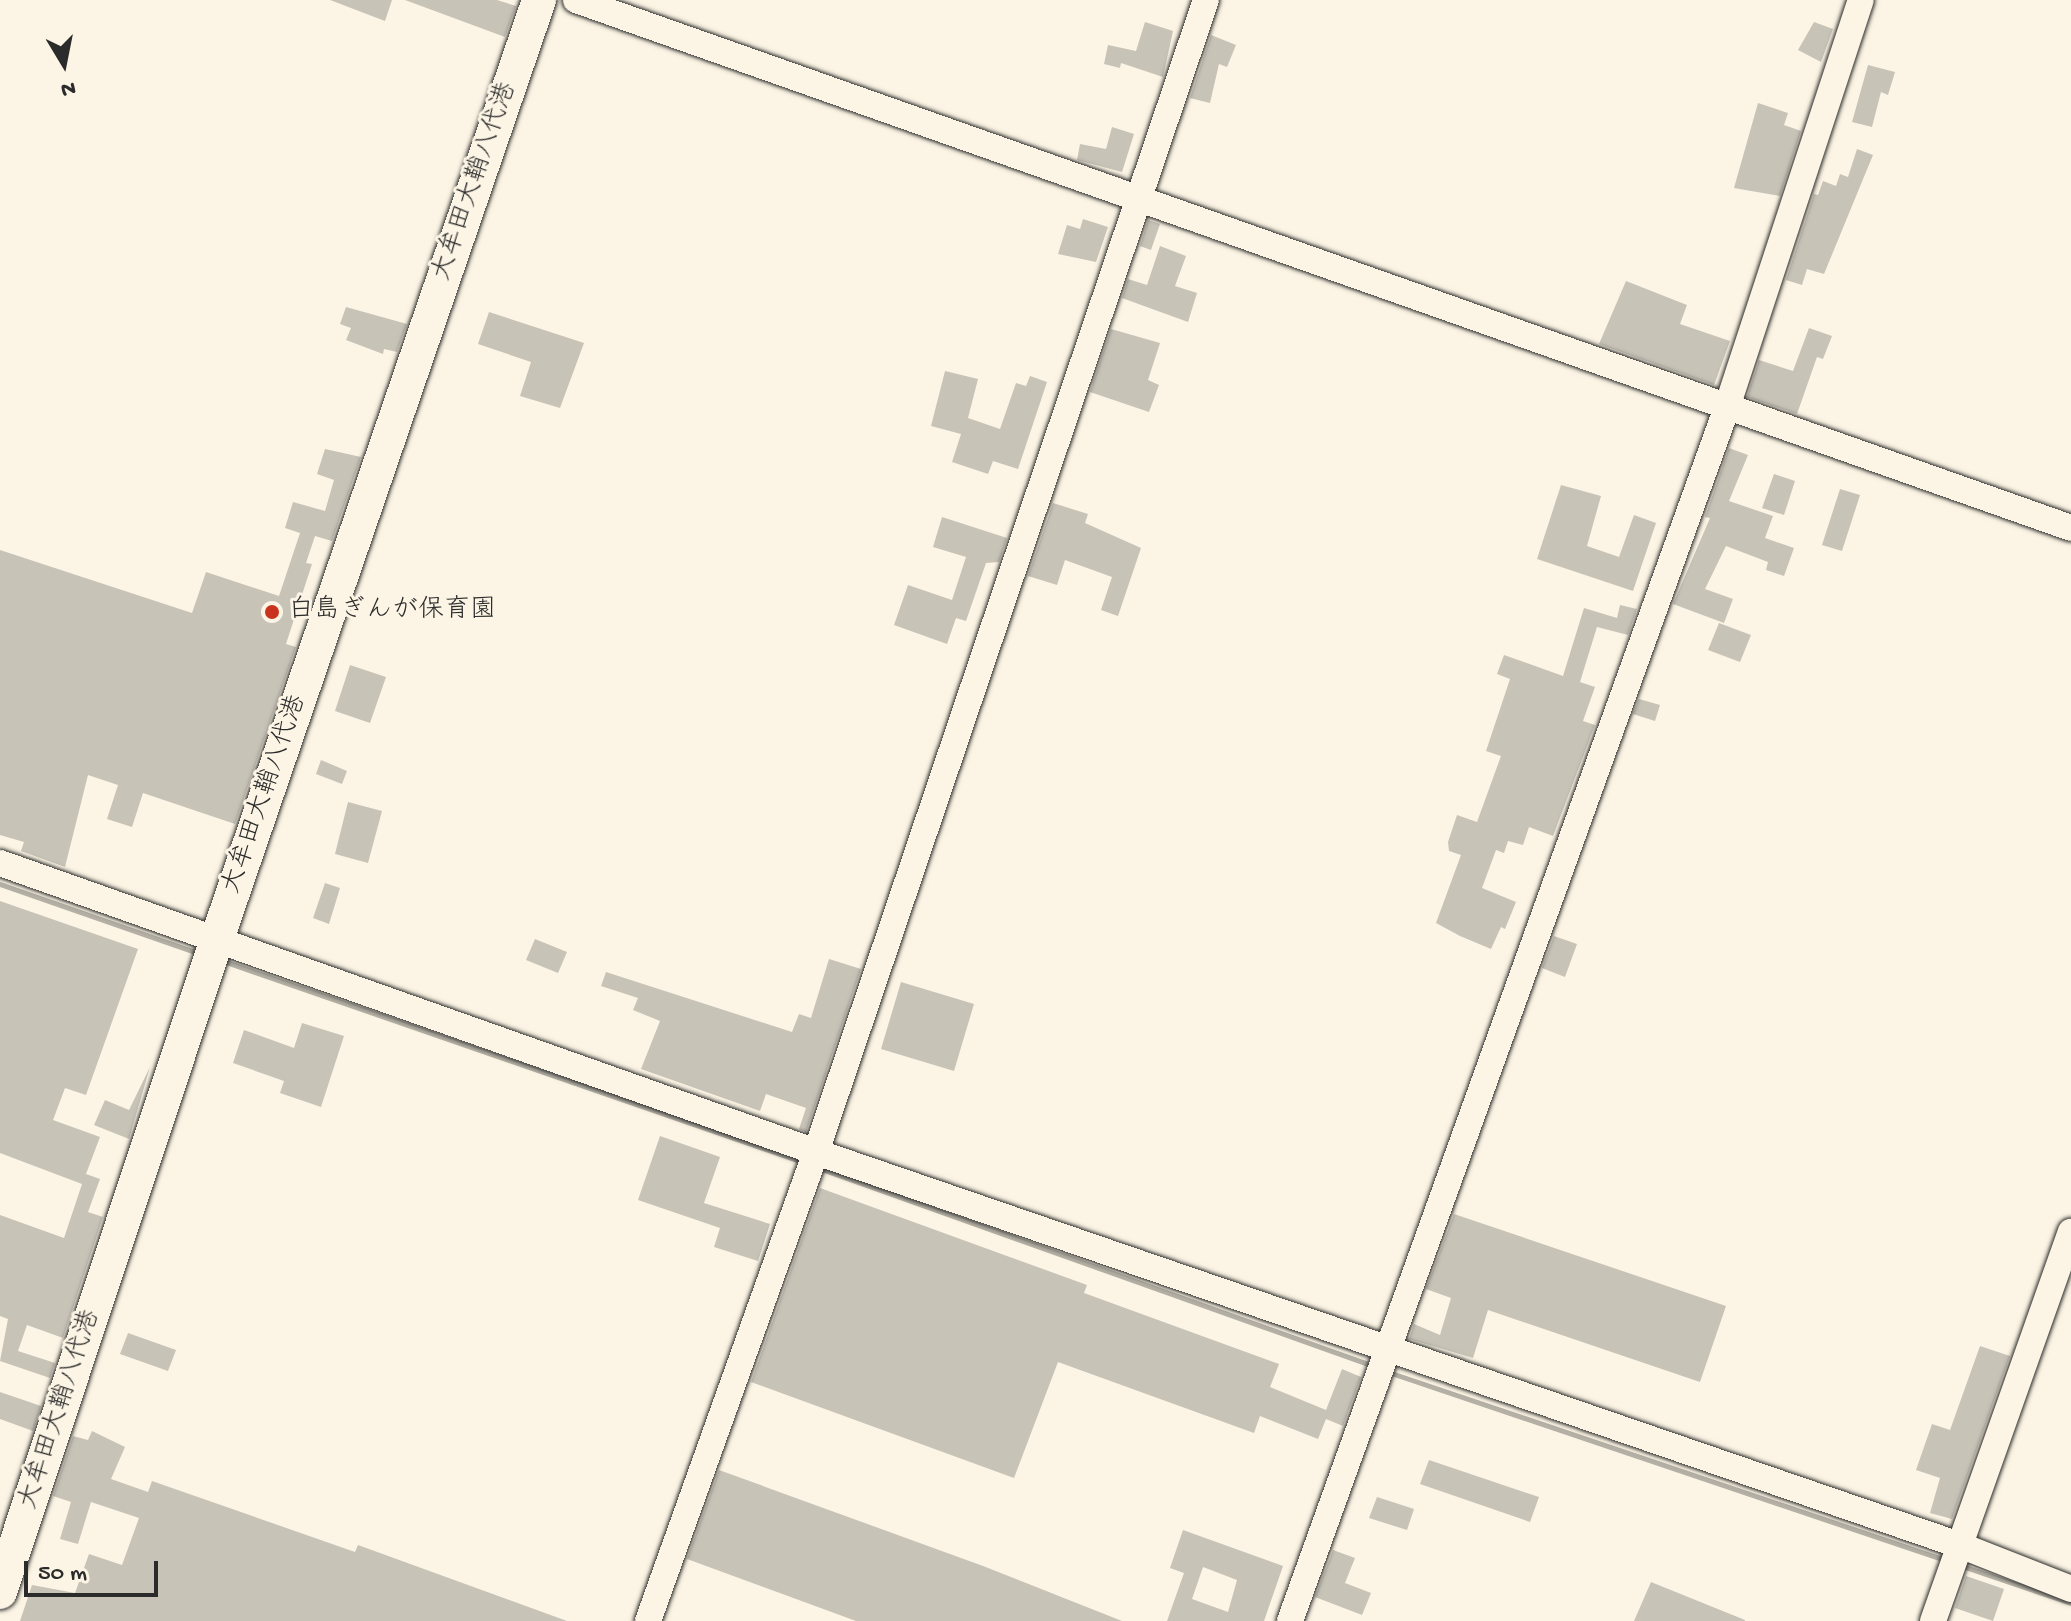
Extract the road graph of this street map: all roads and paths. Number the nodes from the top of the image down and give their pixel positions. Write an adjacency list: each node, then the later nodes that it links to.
1 (539, 0): 9 (main road, 大牟田大鞘八代港)
2 (576, 0): 5 (street)
3 (1206, 0): 5 (street)
4 (1861, 0): 6 (street)
5 (1136, 196): 6 (street); 10 (street)
6 (1727, 407): 7 (street); 12 (street)
7 (2071, 528)
8 (0, 863): 9 (street)
9 (217, 939): 10 (street); 15 (main road, 大牟田大鞘八代港)
10 (816, 1152): 12 (street); 16 (street)
11 (2071, 1232): 13 (street)
12 (1389, 1346): 13 (street); 17 (street)
13 (1957, 1557): 14 (street); 18 (street)
14 (2071, 1589)
15 (0, 1592)
16 (648, 1621)
17 (1290, 1621)
18 (1933, 1621)

